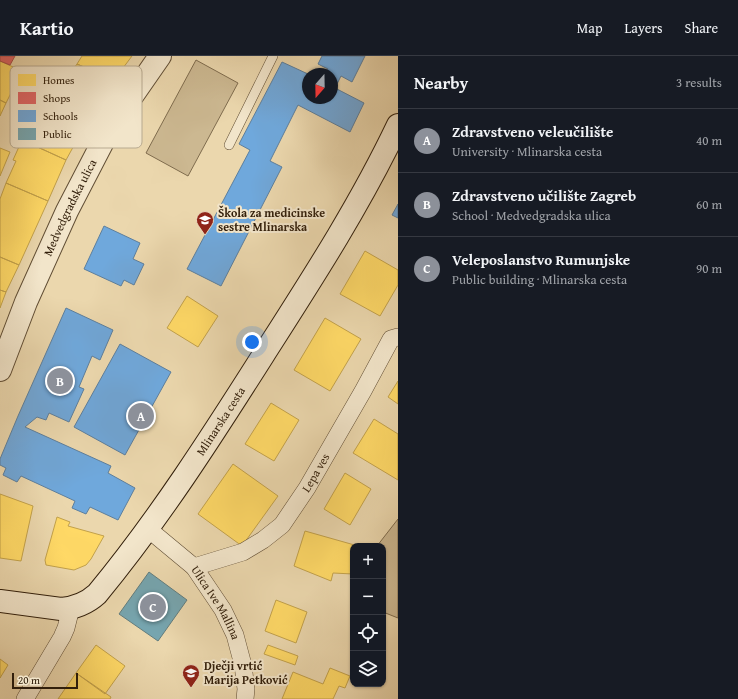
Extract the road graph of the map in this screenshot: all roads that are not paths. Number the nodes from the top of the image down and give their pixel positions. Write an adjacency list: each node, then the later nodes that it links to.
1 (160, 56): 3 (main road, Medvedgradska ulica)
2 (273, 56): 5 (lane)
3 (142, 82)
4 (398, 125): 9 (main road, Mlinarska cesta)
5 (229, 145)
6 (100, 148): 8 (main road, Medvedgradska ulica)
7 (398, 337): 10 (street, Lepa ves)
8 (0, 370)
9 (147, 528): 10 (street, Ulica Ive Mallina); 12 (main road, Mlinarska cesta)
10 (194, 567): 14 (street, Ulica Ive Mallina)
11 (0, 601): 12 (main road)
12 (71, 608): 13 (street)
13 (25, 699)
14 (245, 699)

